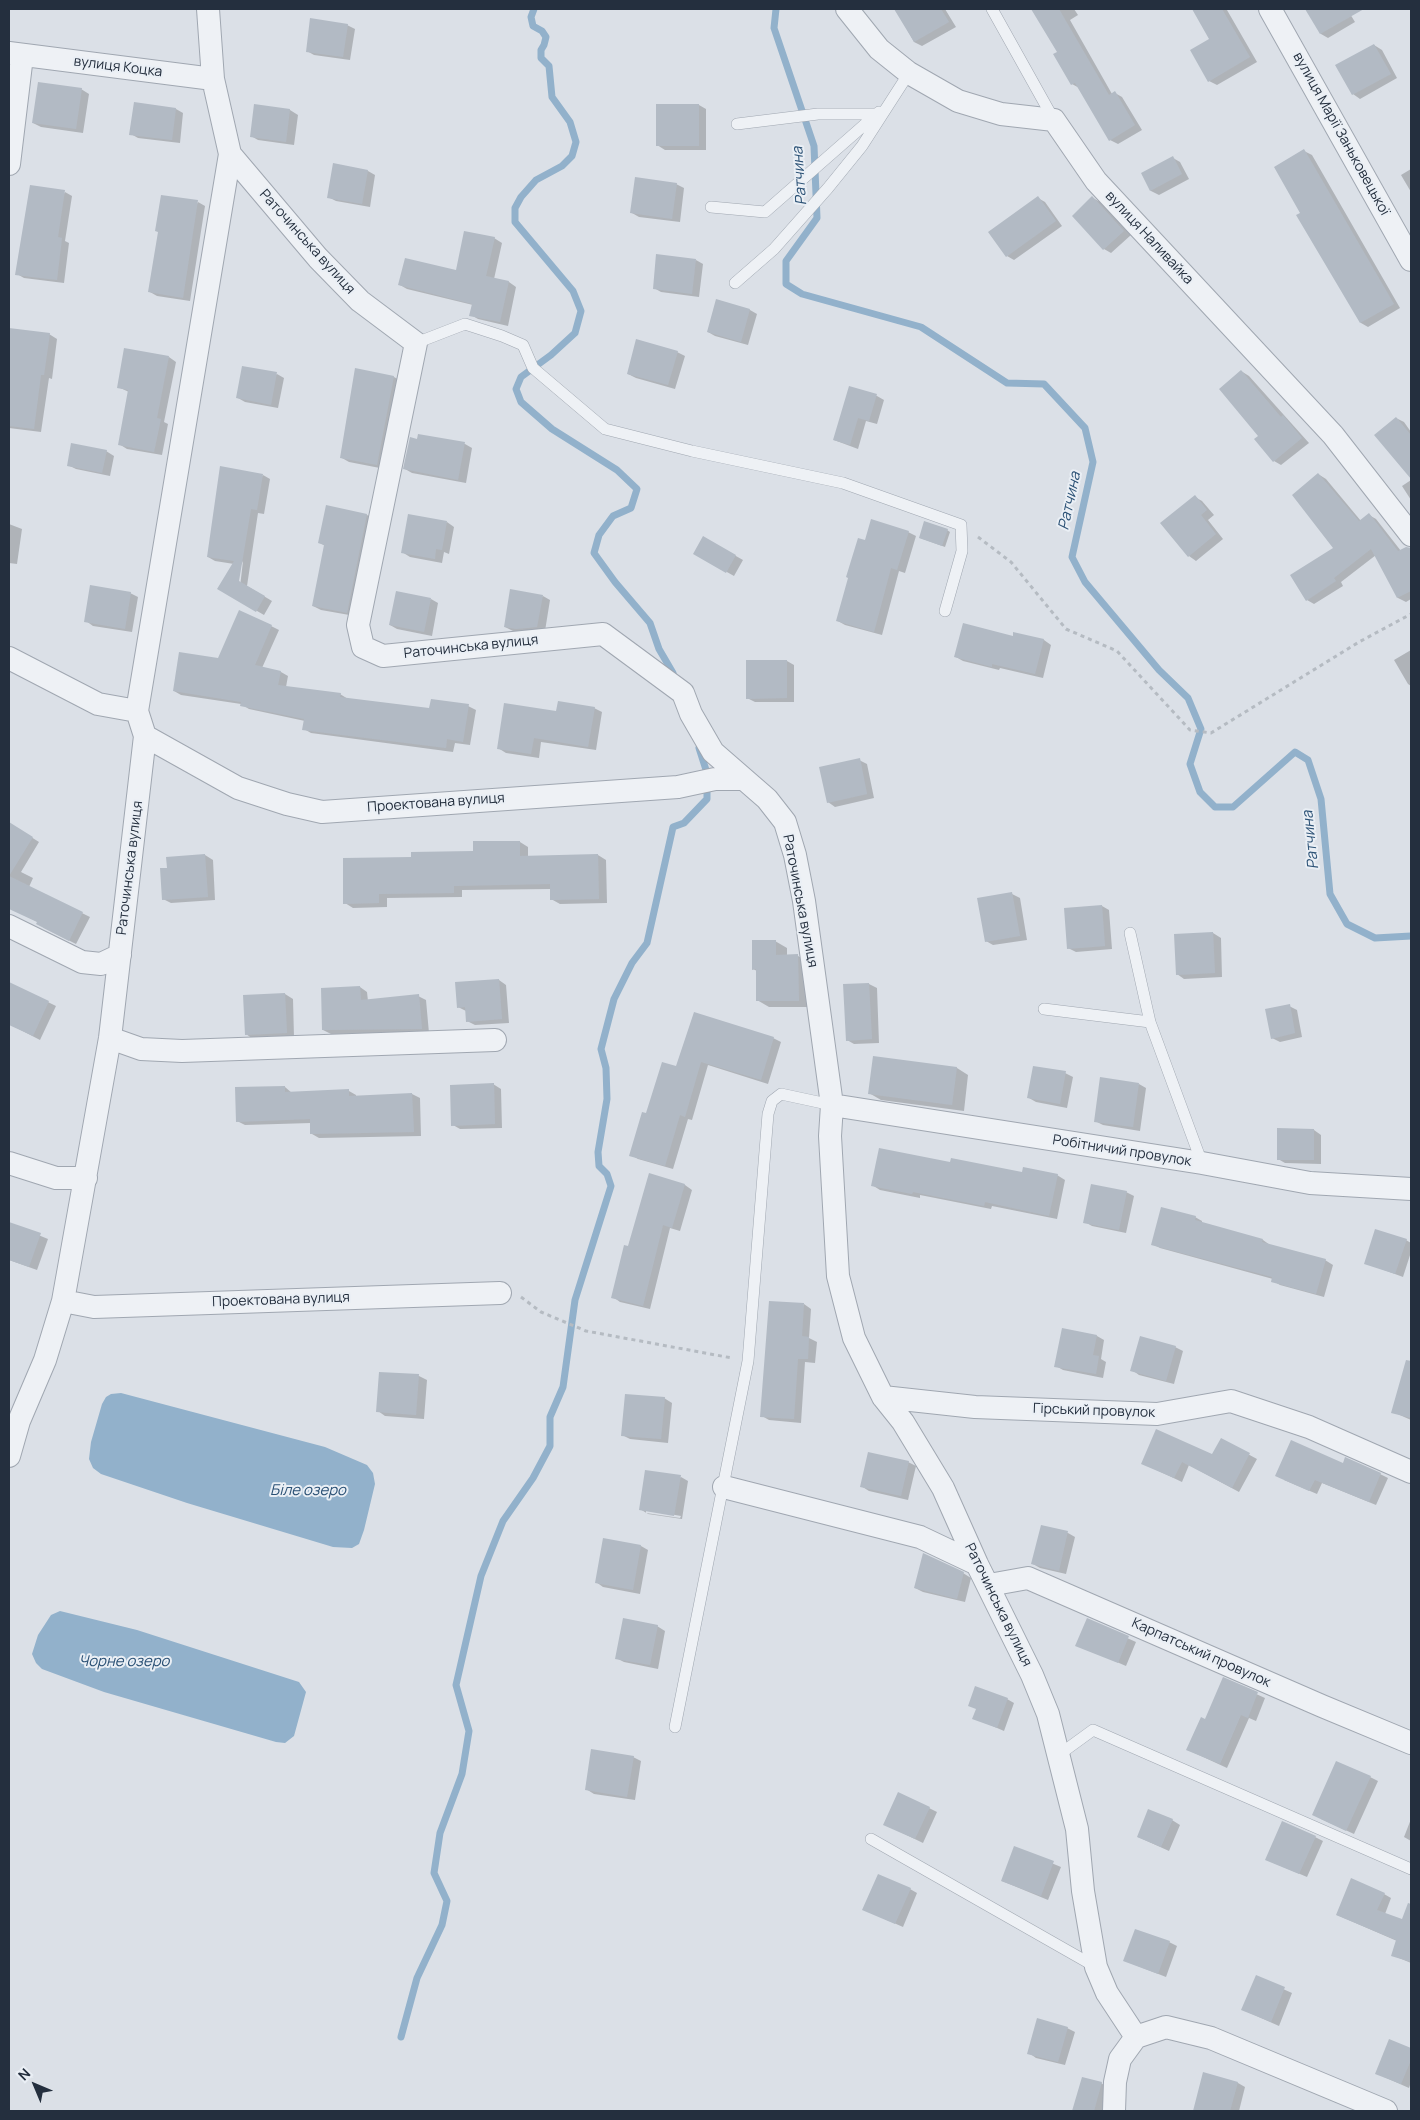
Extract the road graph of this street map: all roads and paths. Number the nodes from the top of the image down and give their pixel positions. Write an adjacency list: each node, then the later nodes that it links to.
1 (208, 9): 7 (street, Раточинська вулиця)
2 (848, 9): 6 (street)
3 (992, 9): 10 (lane)
4 (1270, 9): 15 (street, вулиця Марії Заньковецької)
5 (16, 54): 7 (street, вулиця Коцка); 13 (street, вулиця Коцка)
6 (909, 73): 8 (lane); 10 (street)
7 (213, 79): 12 (street, Раточинська вулиця)
8 (890, 103): 9 (lane); 16 (lane)
9 (877, 114): 11 (lane); 14 (lane)
10 (1054, 120): 19 (street, вулиця Наливайка)
11 (737, 124)
12 (230, 154): 17 (street, Раточинська вулиця); 23 (street, Раточинська вулиця)
13 (9, 164)
14 (711, 207)
15 (1411, 260)
16 (735, 283)
17 (416, 344): 18 (lane); 25 (street, Раточинська вулиця)
18 (961, 525): 20 (lane); 21 (path)
19 (1411, 535)
20 (945, 611)
21 (1411, 614)
22 (9, 658): 23 (street)
23 (137, 711): 24 (street, Раточинська вулиця)
24 (145, 736): 25 (street, Проектована вулиця); 28 (street, Раточинська вулиця)
25 (743, 779): 33 (street, Раточинська вулиця)
26 (9, 926): 28 (street)
27 (1130, 933): 30 (lane)
28 (120, 955): 31 (street, Раточинська вулиця)
29 (1044, 1009): 30 (lane)
30 (1150, 1022): 35 (lane)
31 (110, 1038): 32 (street); 36 (street, Раточинська вулиця)
32 (495, 1040)
33 (832, 1105): 35 (street, Робітничий провулок); 41 (lane); 42 (street, Раточинська вулиця)
34 (9, 1163): 36 (street)
35 (1202, 1163): 37 (street, Робітничий провулок)
36 (86, 1178): 39 (street, Раточинська вулиця)
37 (1411, 1189)
38 (500, 1293): 39 (street, Проектована вулиця)
39 (63, 1301): 43 (street, Раточинська вулиця)
40 (542, 1312): 41 (path)
41 (748, 1361): 45 (lane)
42 (883, 1397): 44 (street, Гірський провулок); 46 (street, Раточинська вулиця)
43 (9, 1456)
44 (1411, 1472)
45 (724, 1487): 46 (street); 48 (lane)
46 (977, 1564): 47 (street, Раточинська вулиця)
47 (989, 1585): 49 (street, Карпатський провулок); 50 (street, Раточинська вулиця)
48 (675, 1727)
49 (1411, 1743)
50 (1060, 1754): 52 (lane); 53 (street, Раточинська вулиця)
51 (871, 1839): 53 (lane)
52 (1411, 1869)
53 (1096, 1967): 54 (street, Раточинська вулиця)
54 (1136, 2037): 55 (street); 56 (street)
55 (1114, 2111)
56 (1386, 2111)

